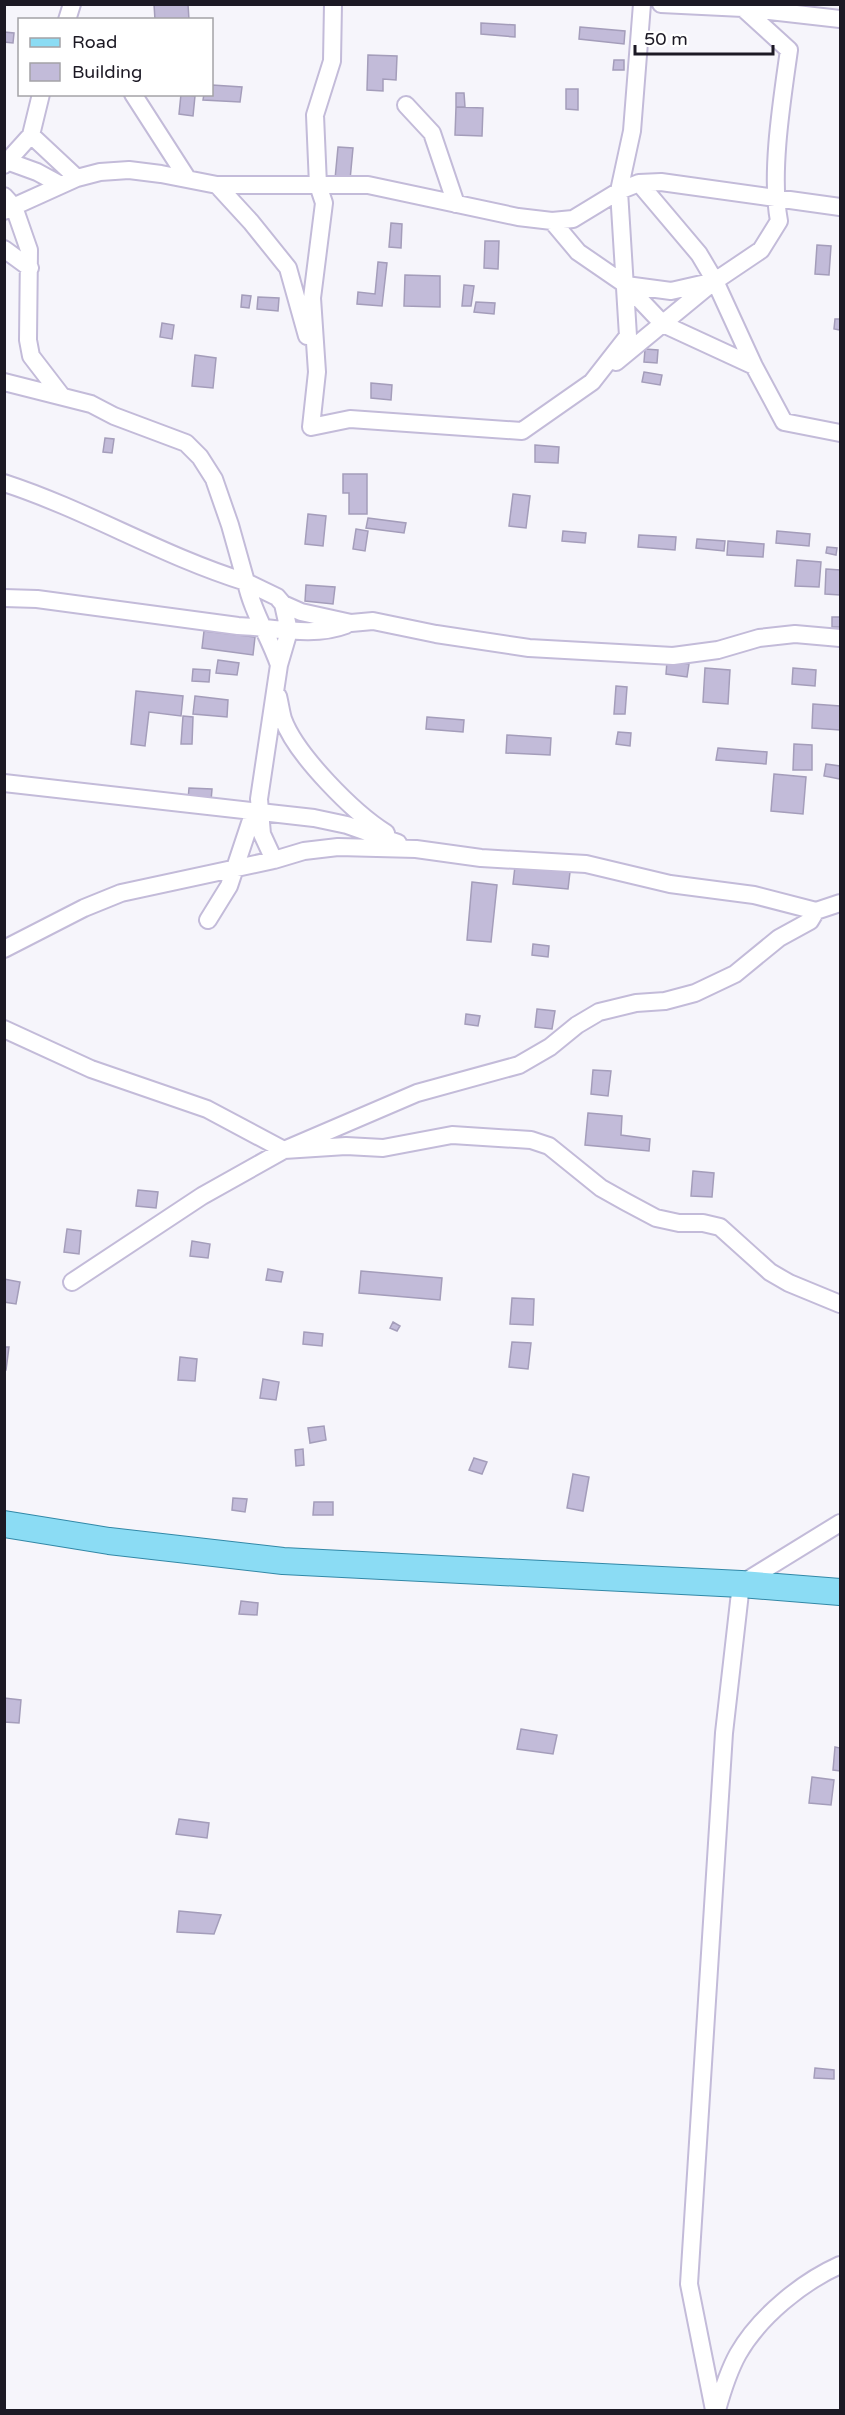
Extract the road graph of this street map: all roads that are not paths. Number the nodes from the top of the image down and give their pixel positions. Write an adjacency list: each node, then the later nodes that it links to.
1 (333, 4): 16 (street)
2 (642, 4): 17 (street)
3 (661, 4): 4 (street)
4 (746, 6): 5 (street); 18 (street)
5 (840, 19)
6 (41, 96): 9 (street)
7 (134, 96): 12 (street)
8 (406, 105): 19 (street)
9 (31, 135): 10 (street); 11 (street)
10 (6, 162): 14 (street)
11 (77, 178): 12 (street); 14 (street)
12 (188, 178): 15 (street)
13 (639, 183): 17 (street); 18 (street); 25 (street)
14 (61, 185): 20 (street)
15 (217, 185): 16 (street); 29 (street)
16 (318, 185): 19 (street); 29 (street)
17 (619, 191): 22 (street); 26 (street)
18 (775, 197): 21 (street); 25 (street)
19 (456, 204): 22 (street)
20 (8, 205): 24 (street)
21 (840, 207)
22 (552, 221): 26 (street)
23 (4, 249): 24 (street)
24 (30, 268): 32 (street)
25 (715, 281): 26 (street); 27 (street); 28 (street)
26 (626, 285): 27 (street); 31 (street)
27 (663, 324): 28 (street); 31 (street)
28 (754, 366): 33 (street)
29 (317, 372): 31 (street)
30 (4, 382): 32 (street)
31 (592, 382)
32 (61, 395): 35 (street)
33 (840, 433)
34 (4, 483): 35 (street)
35 (246, 582): 37 (street); 39 (street)
36 (4, 598): 39 (street)
37 (283, 604): 38 (street); 40 (street)
38 (351, 623): 40 (street); 41 (street)
39 (264, 627): 40 (street); 42 (street)
40 (289, 631): 42 (street)
41 (840, 638)
42 (279, 665): 43 (street)
43 (277, 691): 45 (street); 46 (street)
44 (4, 783): 45 (street)
45 (255, 812): 46 (street); 47 (street); 48 (street)
46 (416, 849): 47 (street); 50 (street)
47 (274, 860): 48 (street)
48 (234, 868): 51 (street); 52 (street)
49 (840, 903): 50 (street)
50 (816, 911): 54 (street)
51 (208, 920)
52 (4, 949)
53 (4, 1029): 54 (street)
54 (284, 1150): 55 (street); 56 (street)
55 (72, 1282)
56 (840, 1304)
57 (840, 1523): 59 (street)
58 (4, 1524): 59 (main road)
59 (741, 1584): 60 (main road); 62 (street)
60 (840, 1592)
61 (840, 2265): 62 (street)
62 (715, 2410)

